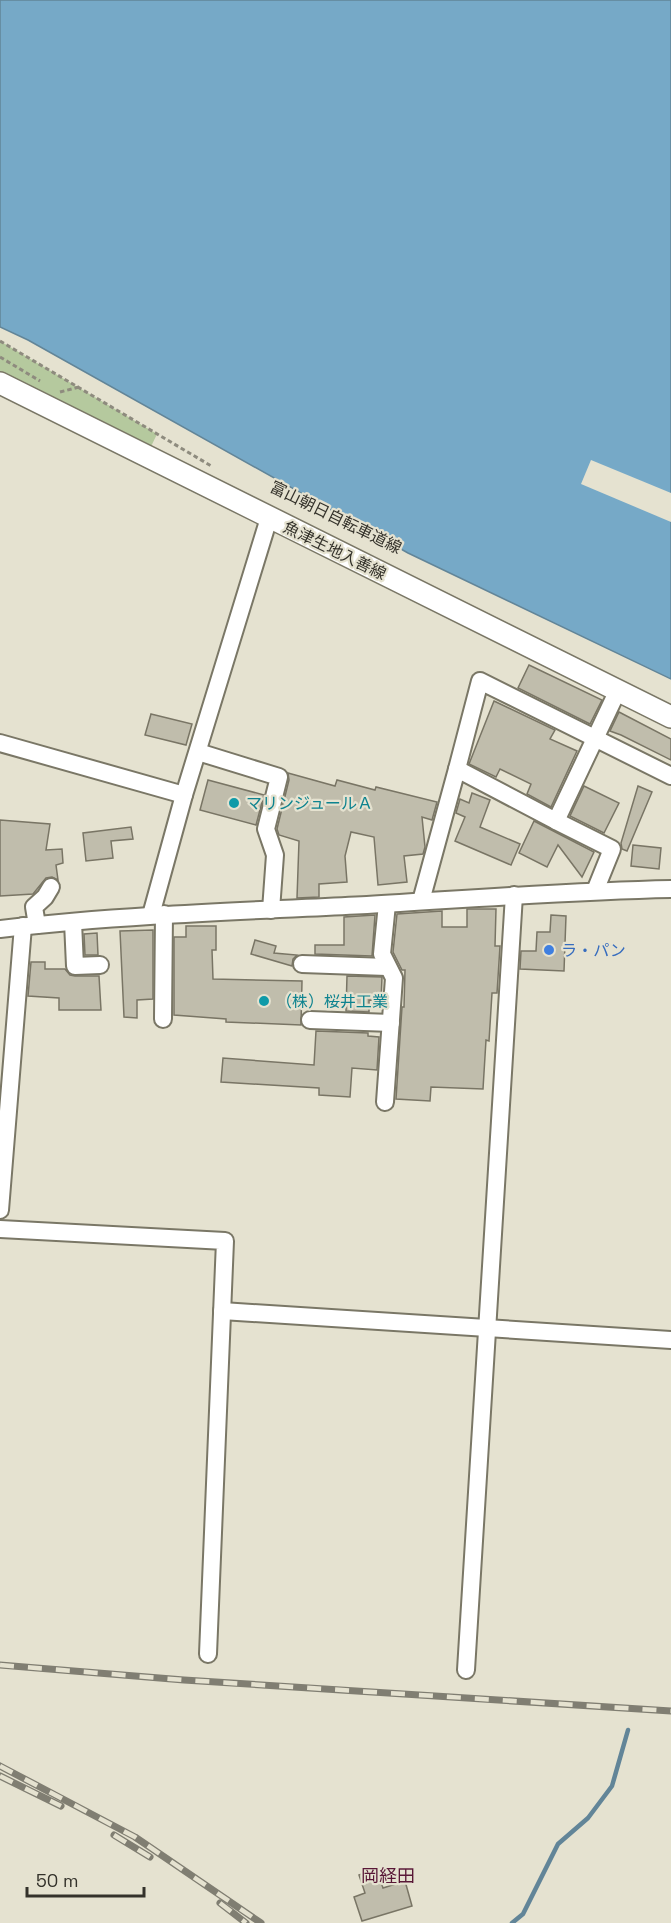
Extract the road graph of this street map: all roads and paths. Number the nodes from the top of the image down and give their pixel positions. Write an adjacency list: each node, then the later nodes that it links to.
1 (0, 341): 5 (path)
2 (0, 357): 4 (path)
3 (0, 383): 8 (main road, 魚津生地入善線)
4 (42, 383)
5 (79, 387): 6 (path); 7 (path)
6 (56, 394)
7 (215, 468)
8 (269, 518): 9 (main road, 魚津生地入善線); 13 (street)
9 (618, 690): 10 (main road, 魚津生地入善線); 11 (street)
10 (671, 717)
11 (595, 739): 14 (street); 15 (street); 17 (street)
12 (0, 743): 16 (street)
13 (198, 752): 16 (street); 24 (street)
14 (458, 769): 17 (street); 22 (street)
15 (671, 776)
16 (184, 795): 25 (street)
17 (556, 821): 20 (street)
18 (51, 887): 27 (street)
19 (671, 889): 20 (street)
20 (595, 891): 21 (street)
21 (514, 895): 22 (street); 39 (street)
22 (421, 901): 23 (street)
23 (387, 904): 24 (street); 31 (street)
24 (271, 910): 25 (street)
25 (158, 915): 26 (street); 32 (street)
26 (73, 922): 27 (street); 30 (street)
27 (30, 926): 28 (street); 36 (street)
28 (0, 929)
29 (302, 964): 31 (street)
30 (100, 965)
31 (387, 967): 34 (street)
32 (163, 1019)
33 (310, 1020): 34 (street)
34 (391, 1023): 35 (street)
35 (385, 1102)
36 (0, 1210)
37 (0, 1229): 38 (street)
38 (222, 1311): 39 (street); 41 (street)
39 (486, 1329): 40 (street); 42 (street)
40 (671, 1340)
41 (208, 1654)
42 (466, 1670)

